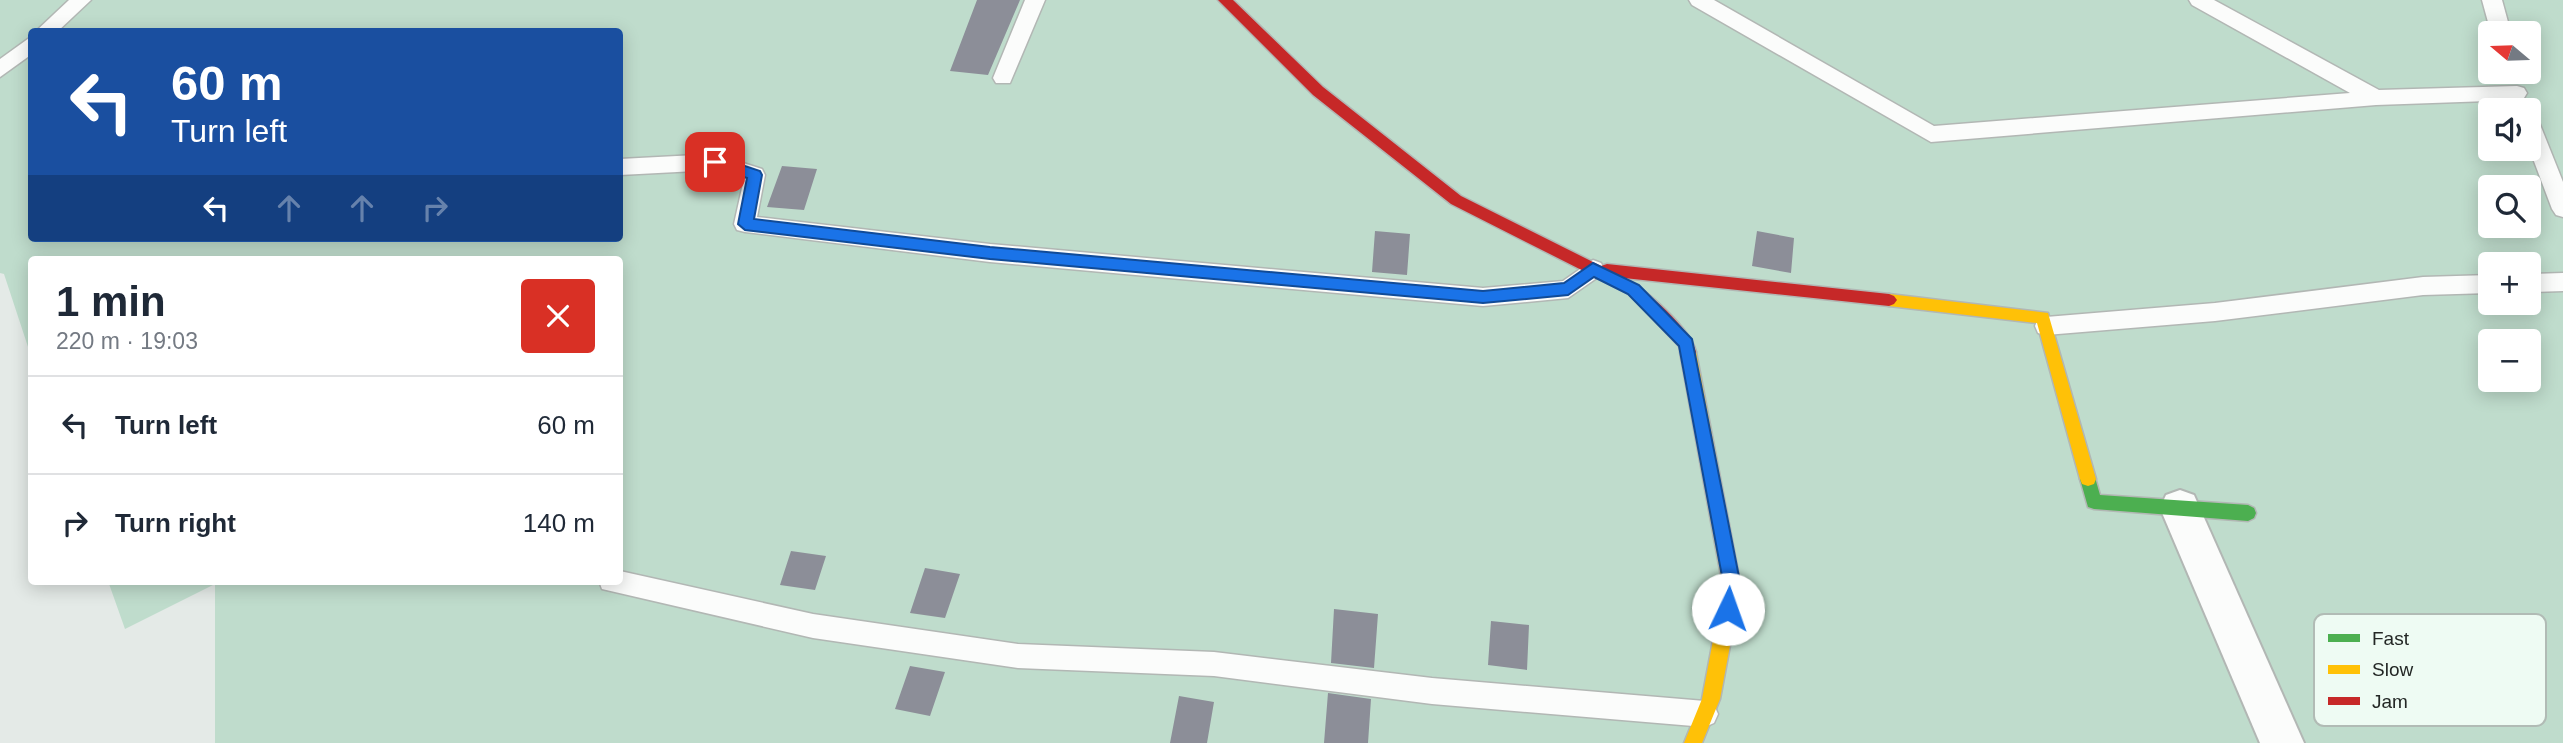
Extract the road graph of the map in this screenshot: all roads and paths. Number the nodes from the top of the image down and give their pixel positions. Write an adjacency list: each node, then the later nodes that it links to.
1 (80, 0): 8 (lane)
2 (1035, 0): 11 (lane)
3 (1224, 0): 17 (street)
4 (1699, 0): 12 (lane)
5 (2199, 0): 12 (lane)
6 (2492, 0): 7 (lane)
7 (2498, 21)
8 (48, 28)
9 (28, 46): 10 (lane)
10 (0, 70)
11 (1003, 78)
12 (2376, 98): 13 (lane)
13 (2478, 101)
14 (2541, 153): 16 (lane)
15 (623, 167): 17 (lane)
16 (2563, 209)
17 (1593, 269): 21 (street); 25 (street)
18 (2563, 282): 19 (lane)
19 (2541, 283)
20 (2478, 284): 21 (lane)
21 (2046, 326): 22 (street)
22 (2180, 508): 23 (street); 27 (street)
23 (2248, 513)
24 (623, 584): 25 (lane)
25 (1705, 713): 26 (street)
26 (1693, 743)
27 (2281, 743)

